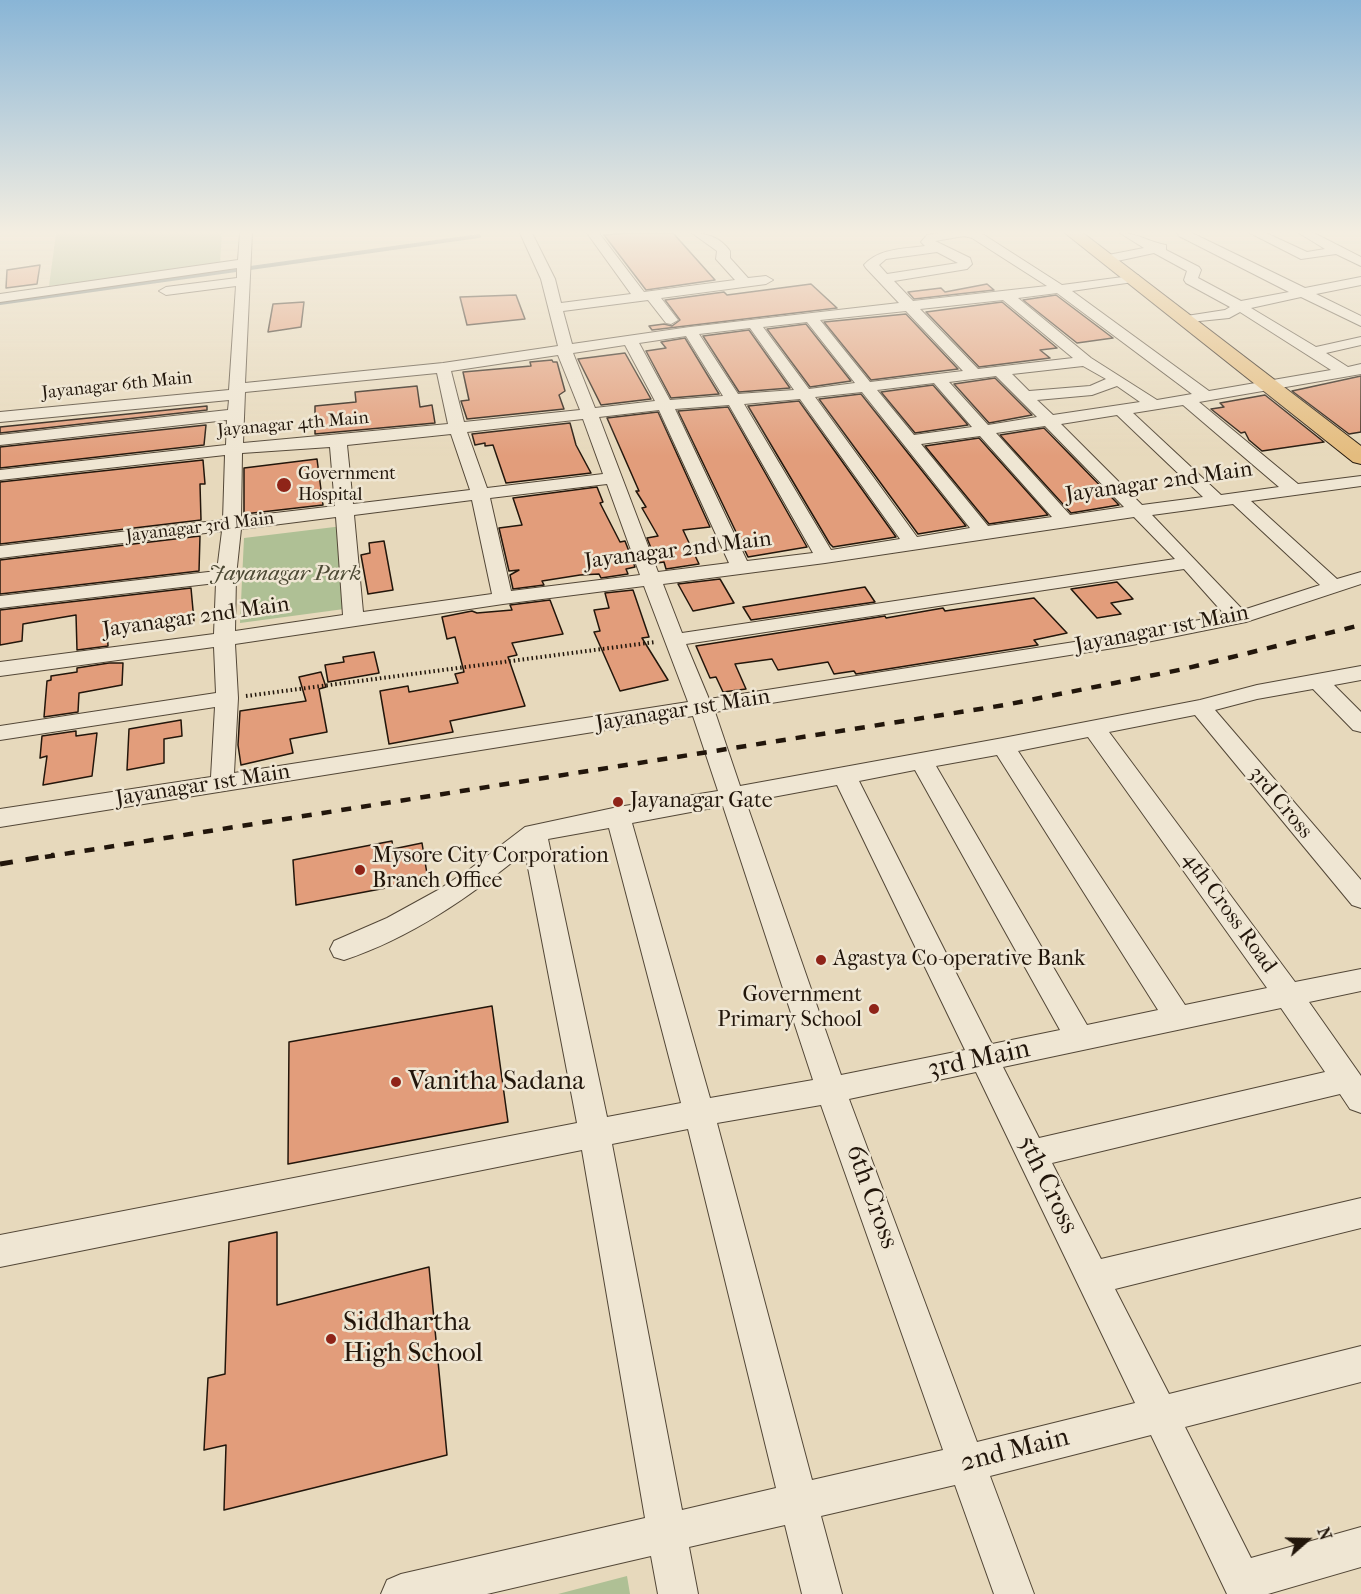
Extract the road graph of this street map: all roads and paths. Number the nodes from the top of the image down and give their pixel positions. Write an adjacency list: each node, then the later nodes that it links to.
1 (242, 307): 36 (street)
2 (560, 307): 12 (street)
3 (658, 307): 16 (street)
4 (897, 307): 15 (street, Jayanagar 6th Main)
5 (910, 307): 30 (street)
6 (1021, 307): 27 (street)
7 (1085, 307): 39 (street)
8 (1169, 307): 17 (main road)
9 (1237, 307): 17 (street)
10 (1241, 307): 25 (street)
11 (1332, 307): 18 (street)
12 (555, 308): 24 (street, 6th Cross)
13 (23, 309): 14 (street)
14 (0, 312)
15 (810, 317): 19 (street, Jayanagar 6th Main); 35 (street)
16 (671, 320)
17 (1185, 320): 34 (main road)
18 (1361, 322)
19 (754, 324): 20 (street, Jayanagar 6th Main); 37 (street)
20 (690, 331): 21 (street, Jayanagar 6th Main); 40 (street)
21 (630, 340): 24 (street, Jayanagar 6th Main); 42 (street)
22 (1361, 341): 23 (street)
23 (1345, 345): 25 (street); 26 (street)
24 (566, 349): 28 (street, Jayanagar 6th Main); 45 (street, 6th Cross)
25 (1313, 352): 31 (street)
26 (1361, 354)
27 (1086, 361): 29 (street, Jayanagar 4th Main); 33 (street)
28 (443, 368): 36 (street, Jayanagar 6th Main); 49 (street)
29 (1000, 371): 30 (street, Jayanagar 4th Main); 38 (street)
30 (974, 374): 32 (street, Jayanagar 4th Main)
31 (1349, 375): 34 (street)
32 (937, 378): 35 (street, Jayanagar 4th Main); 50 (street)
33 (1116, 381): 38 (street); 43 (street)
34 (1270, 386): 39 (street); 55 (main road)
35 (866, 387): 37 (street, Jayanagar 4th Main); 53 (street)
36 (238, 391): 46 (street); 47 (street, Jayanagar 6th Main)
37 (804, 394): 40 (street, Jayanagar 4th Main); 68 (street)
38 (1025, 396): 48 (street)
39 (1207, 397): 41 (street)
40 (734, 400): 42 (street, Jayanagar 4th Main); 70 (street)
41 (1187, 400): 43 (street); 59 (street)
42 (664, 405): 45 (street, Jayanagar 4th Main); 72 (street)
43 (1154, 405): 44 (street)
44 (1121, 411): 48 (street); 62 (street)
45 (590, 412): 49 (street, Jayanagar 4th Main); 57 (street, 6th Cross)
46 (237, 414): 51 (street); 54 (street)
47 (0, 417)
48 (1049, 420): 50 (street); 64 (street)
49 (457, 427): 52 (street, Jayanagar 4th Main); 60 (street)
50 (985, 431): 53 (street); 65 (street)
51 (0, 440)
52 (338, 441): 54 (street, Jayanagar 4th Main); 63 (street)
53 (910, 441): 67 (street)
54 (234, 449): 56 (street, Jayanagar 4th Main); 66 (street)
55 (1361, 457)
56 (0, 475)
57 (614, 478): 60 (street, Jayanagar 3rd Main); 74 (street, 6th Cross)
58 (1361, 481): 59 (street, Jayanagar 2nd Main)
59 (1294, 490): 61 (street, Jayanagar 2nd Main)
60 (480, 494): 63 (street, Jayanagar 3rd Main); 77 (street)
61 (1236, 497): 62 (street, Jayanagar 2nd Main); 76 (street)
62 (1216, 500): 64 (street, Jayanagar 2nd Main)
63 (344, 510): 66 (street, Jayanagar 3rd Main); 80 (street)
64 (1137, 510): 65 (street, Jayanagar 2nd Main); 71 (street)
65 (1065, 520): 67 (street, Jayanagar 2nd Main)
66 (232, 524): 69 (street, Jayanagar 3rd Main); 73 (street)
67 (982, 532): 68 (street, Jayanagar 2nd Main)
68 (912, 543): 70 (street, Jayanagar 2nd Main)
69 (0, 552)
70 (825, 556): 72 (street, Jayanagar 2nd Main)
71 (1189, 563): 79 (street); 82 (street)
72 (741, 568): 74 (street, Jayanagar 2nd Main)
73 (226, 576): 78 (street); 81 (street)
74 (651, 578): 77 (street, Jayanagar 2nd Main); 82 (street, 6th Cross)
75 (1361, 578): 76 (street, Jayanagar 1st Main)
76 (1334, 587): 79 (street, Jayanagar 1st Main)
77 (504, 598): 80 (street, Jayanagar 2nd Main)
78 (0, 602)
79 (1239, 618): 88 (street, Jayanagar 1st Main)
80 (354, 620): 81 (street, Jayanagar 2nd Main)
81 (224, 639): 83 (street, Jayanagar 2nd Main); 86 (street)
82 (674, 640): 86 (path); 88 (street, 6th Cross)
83 (0, 669)
84 (1361, 673): 85 (street)
85 (1319, 682): 87 (street); 89 (street)
86 (227, 698): 91 (street); 95 (street)
87 (1200, 707): 90 (street); 100 (street, 3rd Cross)
88 (702, 708): 95 (street, Jayanagar 1st Main); 96 (street, 6th Cross)
89 (1361, 725)
90 (1094, 728): 92 (street); 103 (street, 4th Cross Road)
91 (0, 733)
92 (1003, 746): 93 (street); 104 (street)
93 (922, 762): 94 (street); 105 (street)
94 (845, 776): 96 (street); 106 (street, 5th Cross)
95 (222, 783): 98 (street, Jayanagar 1st Main)
96 (734, 798): 97 (street); 107 (street, 6th Cross)
97 (618, 816): 99 (street); 109 (street)
98 (0, 818)
99 (534, 833): 101 (street); 110 (street)
100 (1361, 898)
101 (344, 949)
102 (1361, 980): 103 (street, 3rd Main)
103 (1288, 995): 104 (street, 3rd Main); 108 (street, 4th Cross Road)
104 (1178, 1018): 105 (street, 3rd Main)
105 (1080, 1039): 106 (street, 3rd Main)
106 (985, 1059): 107 (street, 3rd Main); 111 (street, 5th Cross)
107 (831, 1090): 109 (street, 3rd Main); 117 (street, 6th Cross)
108 (1354, 1090): 111 (street)
109 (699, 1113): 110 (street, 3rd Main); 118 (street)
110 (595, 1135): 113 (street, 3rd Main); 119 (street)
111 (1031, 1154): 114 (street, 5th Cross)
112 (1361, 1213): 114 (street)
113 (0, 1251)
114 (1092, 1278): 116 (street, 5th Cross)
115 (1361, 1364): 116 (street, 2nd Main)
116 (1160, 1415): 117 (street, 2nd Main); 121 (street, 5th Cross)
117 (968, 1463): 118 (street, 2nd Main); 125 (street, 6th Cross)
118 (799, 1503): 119 (street, 2nd Main); 124 (street)
119 (667, 1532): 122 (street, 2nd Main); 123 (street)
120 (1361, 1546): 121 (street)
121 (1245, 1587)
122 (401, 1594)
123 (678, 1594)
124 (822, 1594)
125 (1014, 1594)

